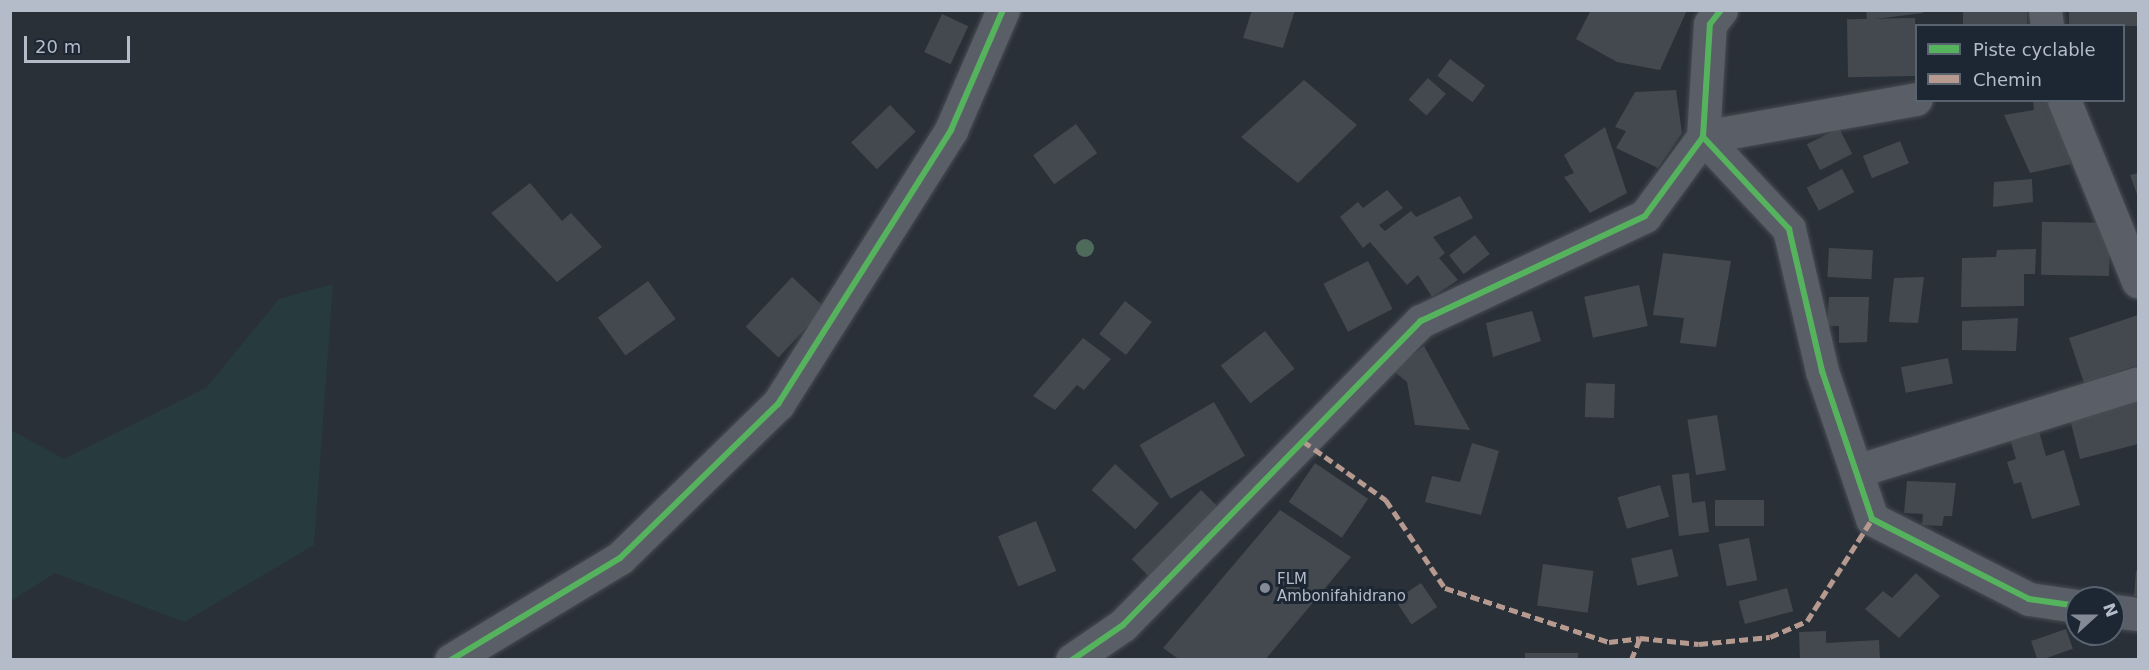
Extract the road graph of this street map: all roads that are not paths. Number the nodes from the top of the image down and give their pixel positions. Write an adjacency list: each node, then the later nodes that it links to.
1 (1003, 10): 10 (street)
2 (1721, 10): 5 (street)
3 (1915, 99): 5 (street)
4 (2065, 102): 6 (street)
5 (1703, 137): 8 (street); 11 (street)
6 (2139, 280)
7 (2139, 383): 8 (street)
8 (1856, 471): 9 (street)
9 (2065, 604)
10 (451, 660)
11 (1072, 660)

